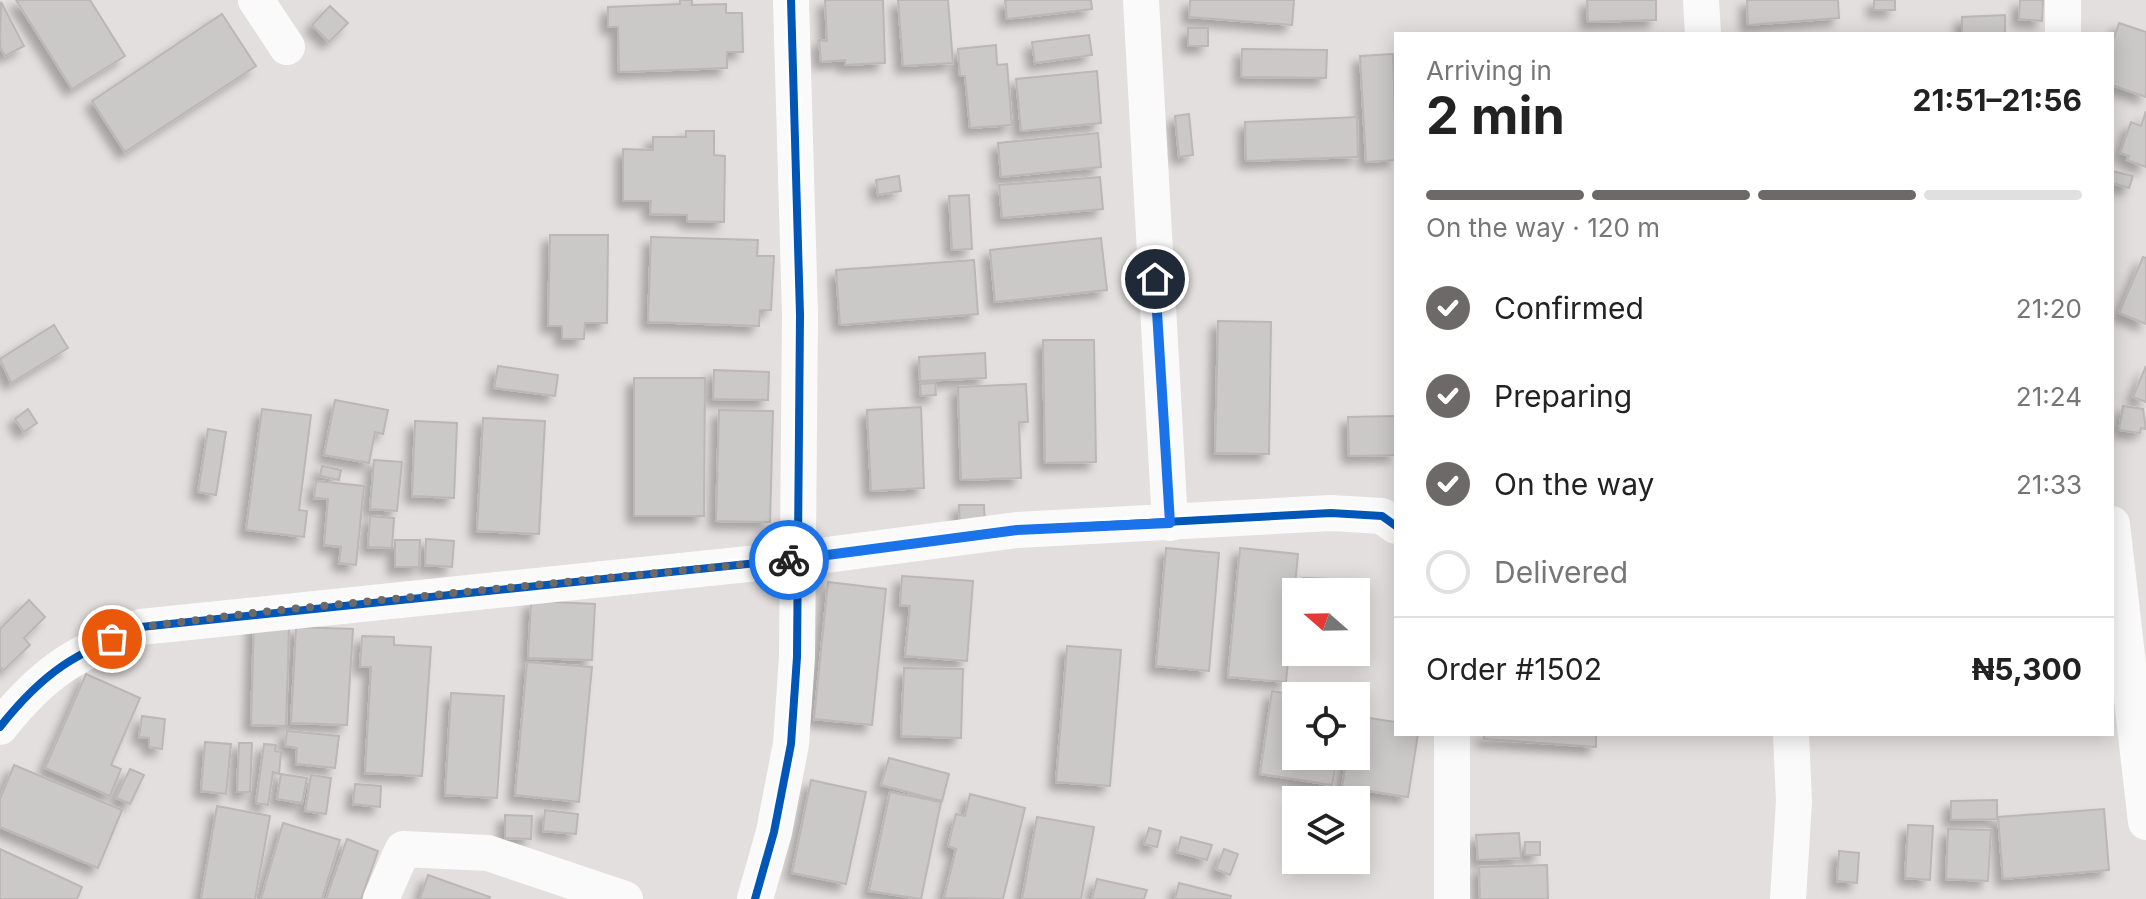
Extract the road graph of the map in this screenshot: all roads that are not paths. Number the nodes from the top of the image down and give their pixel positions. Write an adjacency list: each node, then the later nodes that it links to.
1 (256, 0): 8 (street)
2 (791, 0): 12 (street)
3 (1141, 0): 9 (street)
4 (1701, 0): 6 (street)
5 (2063, 0): 7 (street)
6 (1703, 32)
7 (2063, 32)
8 (287, 47)
9 (1170, 523): 10 (street); 12 (street)
10 (1394, 525)
11 (2114, 542): 16 (street)
12 (796, 559): 13 (street); 19 (street)
13 (0, 727)
14 (1452, 736): 20 (street)
15 (1791, 736): 21 (street)
16 (2146, 822)
17 (381, 899): 18 (street)
18 (625, 899)
19 (755, 899)
20 (1452, 899)
21 (1788, 899)

